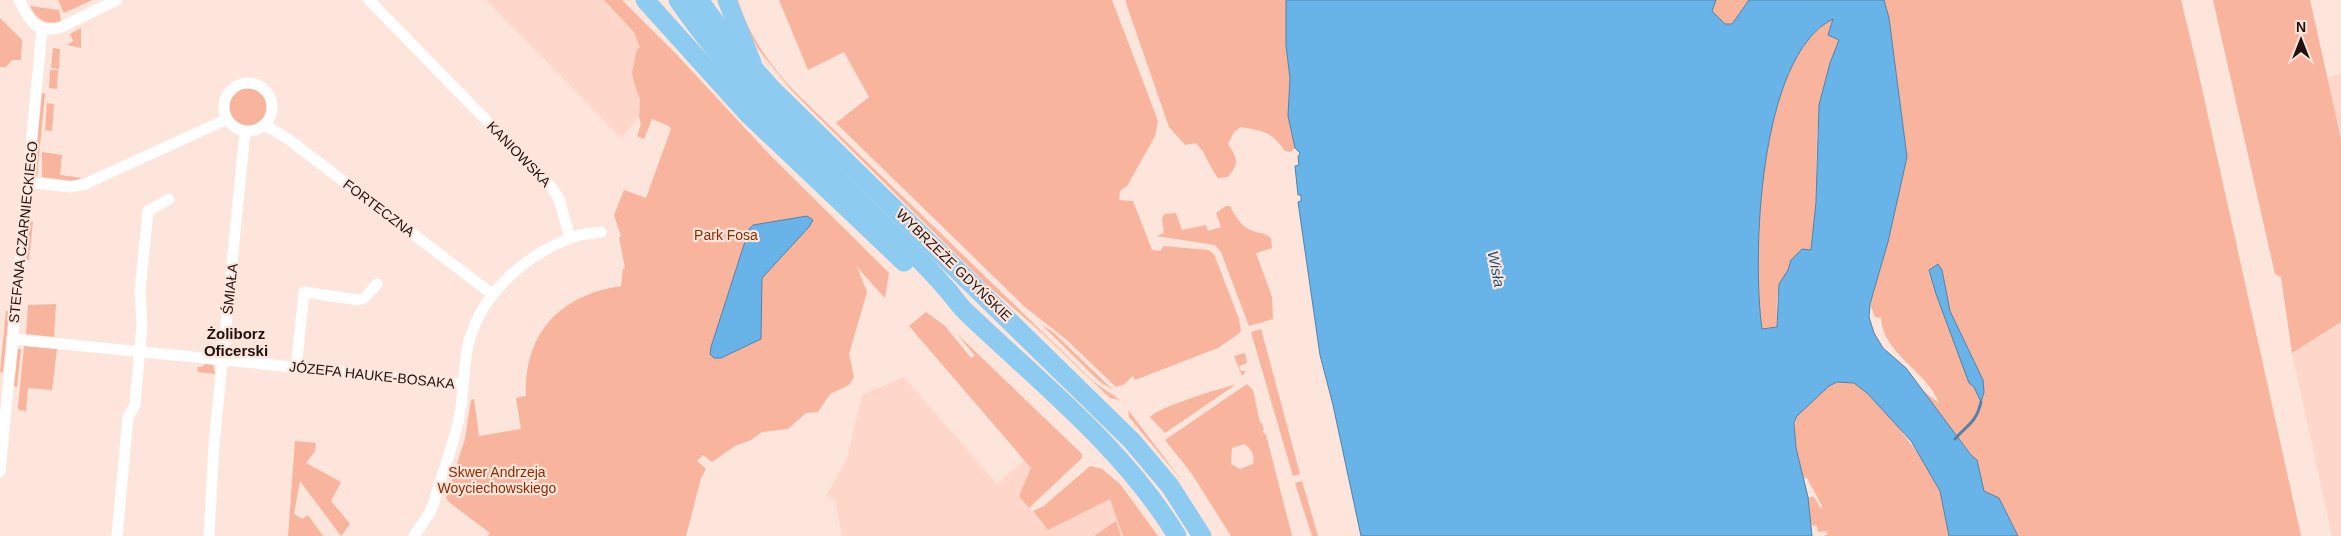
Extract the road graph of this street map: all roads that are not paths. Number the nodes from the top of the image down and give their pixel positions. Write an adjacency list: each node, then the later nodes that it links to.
1 (20, 0): 8 (street)
2 (116, 0): 8 (street)
3 (369, 0): 16 (street, KANIOWSKA)
4 (644, 0): 19 (main road)
5 (678, 0): 19 (main road, WYBRZEŻE GDYŃSKIE)
6 (698, 0): 9 (main road, WYBRZEŻE GDYŃSKIE)
7 (728, 0): 9 (main road)
8 (42, 29): 13 (street, STEFANA CZARNIECKIEGO)
9 (757, 73): 30 (main road, WYBRZEŻE GDYŃSKIE)
10 (226, 119): 11 (street); 12 (street); 13 (street)
11 (264, 125): 12 (street); 18 (street, FORTECZNA)
12 (245, 132): 22 (street, ŚMIAŁA)
13 (28, 182): 20 (street, STEFANA CZARNIECKIEGO)
14 (169, 199): 21 (street)
15 (602, 232): 16 (street)
16 (570, 238): 18 (street)
17 (377, 284): 23 (street)
18 (492, 294): 24 (street)
19 (964, 309): 29 (main road, WYBRZEŻE GDYŃSKIE)
20 (12, 339): 21 (street, JÓZEFA HAUKE-BOSAKA); 25 (street, STEFANA CZARNIECKIEGO)
21 (140, 352): 22 (street, JÓZEFA HAUKE-BOSAKA); 26 (street)
22 (222, 361): 23 (street, JÓZEFA HAUKE-BOSAKA); 27 (street, ŚMIAŁA)
23 (296, 368): 24 (street, JÓZEFA HAUKE-BOSAKA)
24 (463, 384): 28 (street)
25 (0, 472)
26 (118, 536)
27 (209, 536)
28 (414, 536)
29 (1177, 536)
30 (1202, 536)

